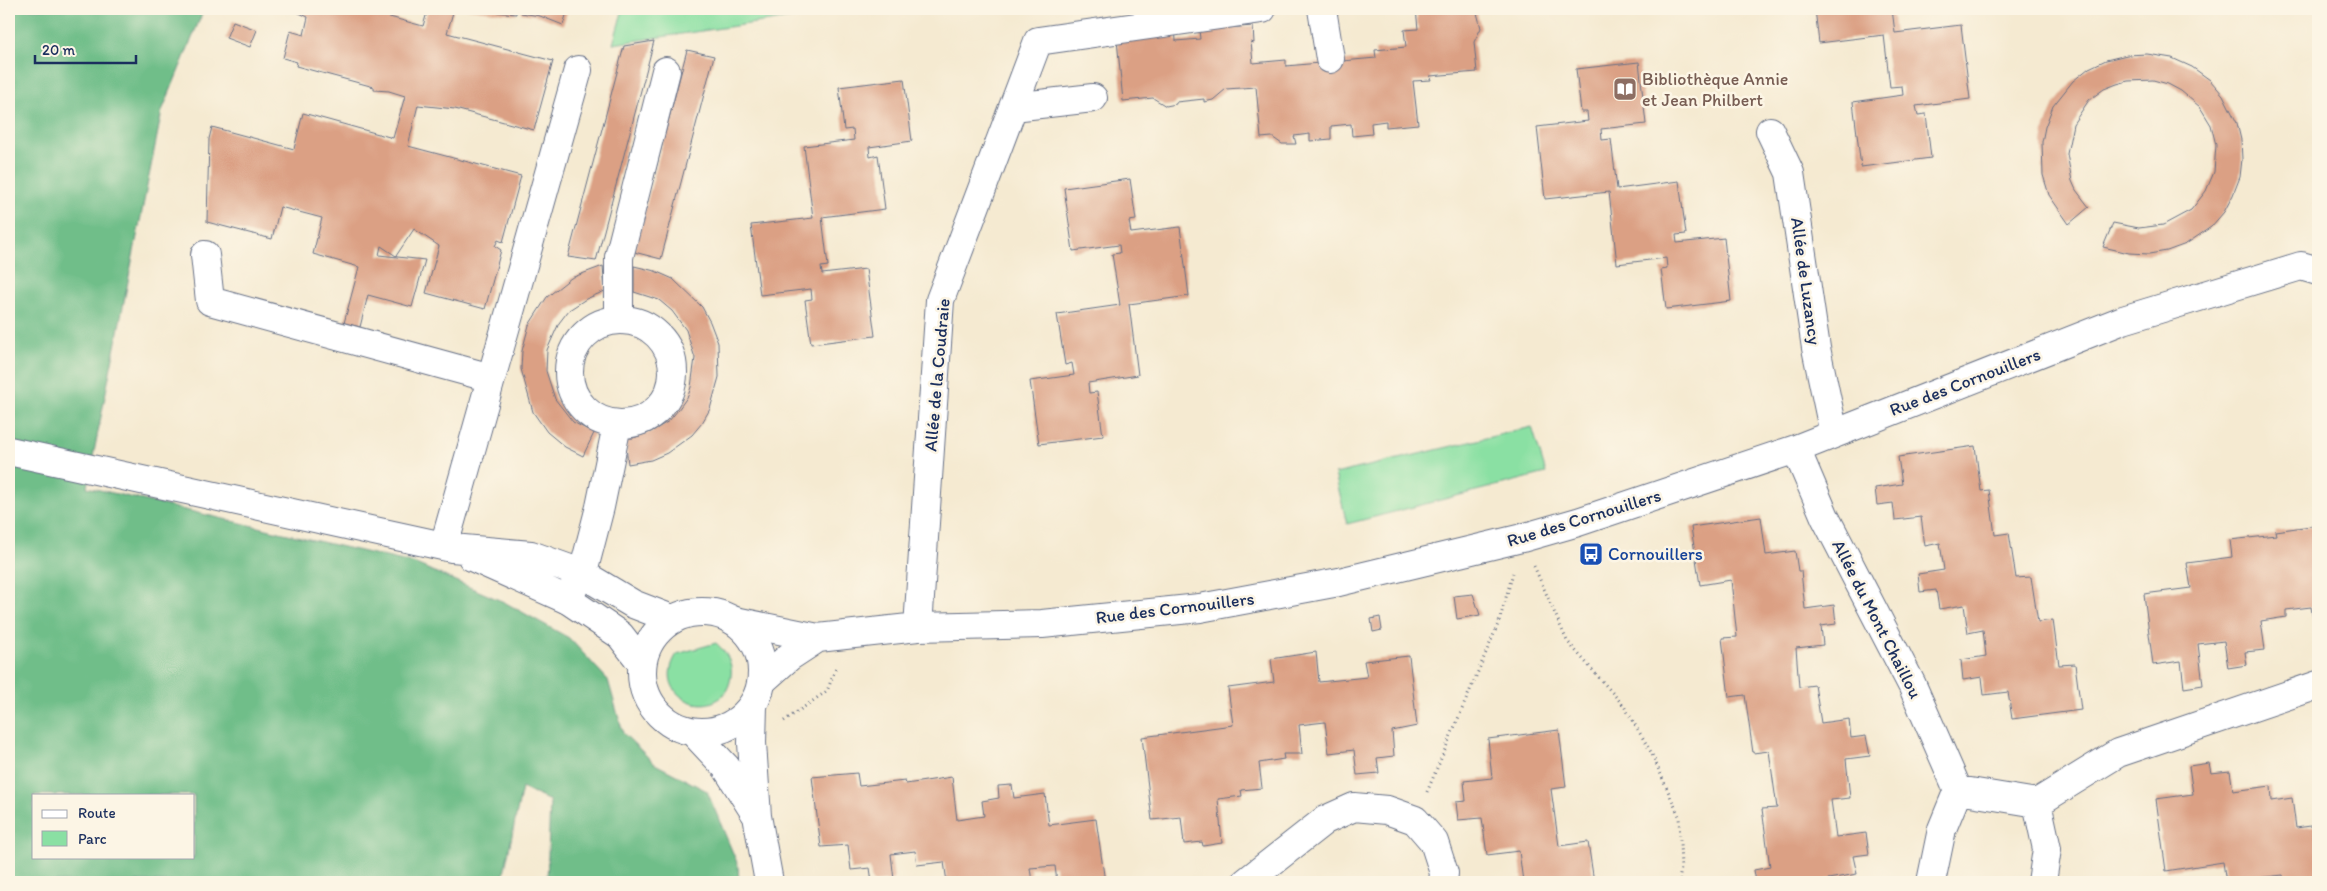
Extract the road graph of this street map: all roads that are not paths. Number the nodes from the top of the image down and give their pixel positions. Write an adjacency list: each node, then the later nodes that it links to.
1 (1262, 9): 7 (street, Allée de la Coudraie)
2 (1322, 9): 3 (street)
3 (1330, 59)
4 (578, 70): 12 (street)
5 (666, 70): 11 (street)
6 (1093, 98): 7 (street)
7 (1013, 107): 22 (street, Allée de la Coudraie)
8 (1770, 131): 14 (street, Allée de Luzancy)
9 (205, 256): 12 (street)
10 (2318, 270): 14 (street, Rue des Cornouillers)
11 (619, 320): 13 (street); 13 (street)
12 (491, 378): 17 (street)
13 (617, 424): 18 (street)
14 (1834, 434): 15 (street, Rue des Cornouillers)
15 (1796, 449): 22 (street, Rue des Cornouillers); 28 (street, Allée du Mont Chaillou)
16 (9, 451): 17 (street)
17 (448, 547): 18 (street); 19 (street)
18 (581, 573): 19 (street); 20 (street)
19 (568, 600): 24 (street)
20 (672, 618): 21 (street); 24 (street)
21 (736, 621): 23 (street, Rue des Cornouillers); 26 (street)
22 (918, 627): 23 (street, Rue des Cornouillers)
23 (828, 637): 26 (street, Rue des Cornouillers)
24 (642, 662): 27 (street)
25 (2318, 685): 29 (street)
26 (757, 693): 27 (street); 30 (street)
27 (694, 733): 30 (street)
28 (1958, 790): 29 (street); 34 (street)
29 (2037, 803): 35 (street)
30 (758, 816): 31 (street)
31 (774, 879)
32 (1246, 882): 33 (street)
33 (1443, 882)
34 (1931, 882)
35 (2042, 882)

